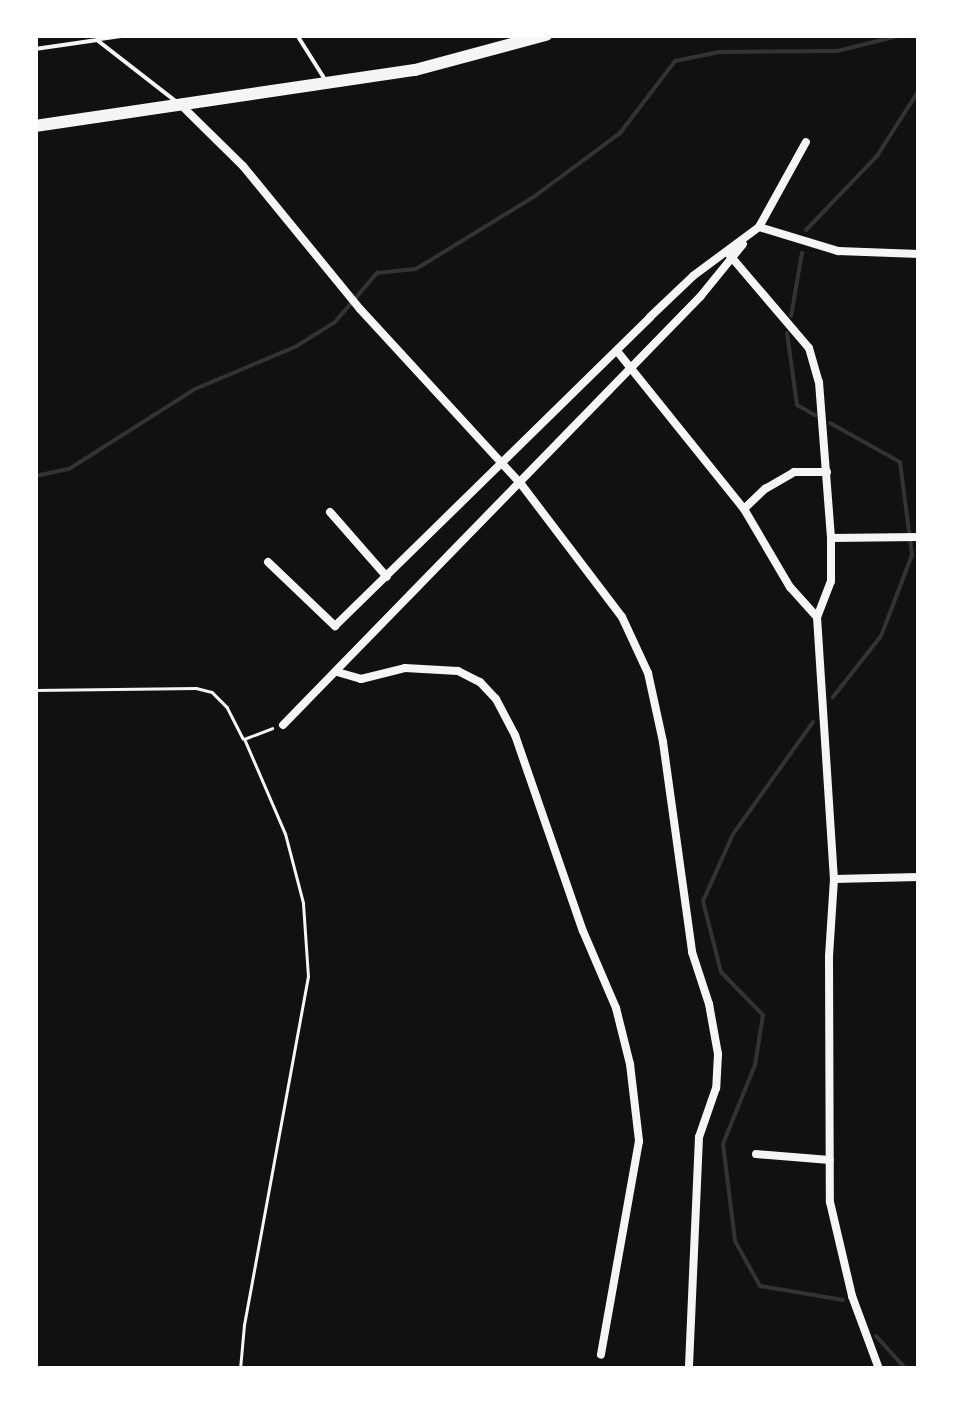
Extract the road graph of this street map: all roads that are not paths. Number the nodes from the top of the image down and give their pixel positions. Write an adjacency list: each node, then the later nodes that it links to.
1 (130, 35): 4 (lane)
2 (297, 35): 6 (lane)
3 (546, 35): 6 (highway)
4 (97, 40): 5 (lane); 7 (lane)
5 (35, 50)
6 (328, 85): 7 (highway)
7 (182, 106): 8 (highway); 15 (street)
8 (35, 126)
9 (806, 142): 10 (street)
10 (759, 227): 11 (street); 12 (street)
11 (919, 254)
12 (730, 255): 13 (street); 14 (street); 16 (street)
13 (617, 351): 14 (street); 15 (street)
14 (632, 366): 17 (street); 18 (street)
15 (501, 466): 17 (street); 23 (street)
16 (827, 472): 18 (street); 20 (street)
17 (521, 484): 25 (street); 32 (street)
18 (744, 509): 24 (street)
19 (330, 512): 23 (street)
20 (832, 538): 21 (street); 24 (street)
21 (919, 538)
22 (268, 562): 23 (street)
23 (386, 577)
24 (817, 618): 28 (street)
25 (338, 672): 26 (street); 31 (street)
26 (283, 725)
27 (919, 877): 28 (street)
28 (834, 879): 30 (street)
29 (756, 1154): 30 (street)
30 (830, 1160): 33 (street)
31 (601, 1355)
32 (688, 1369)
33 (879, 1369)

